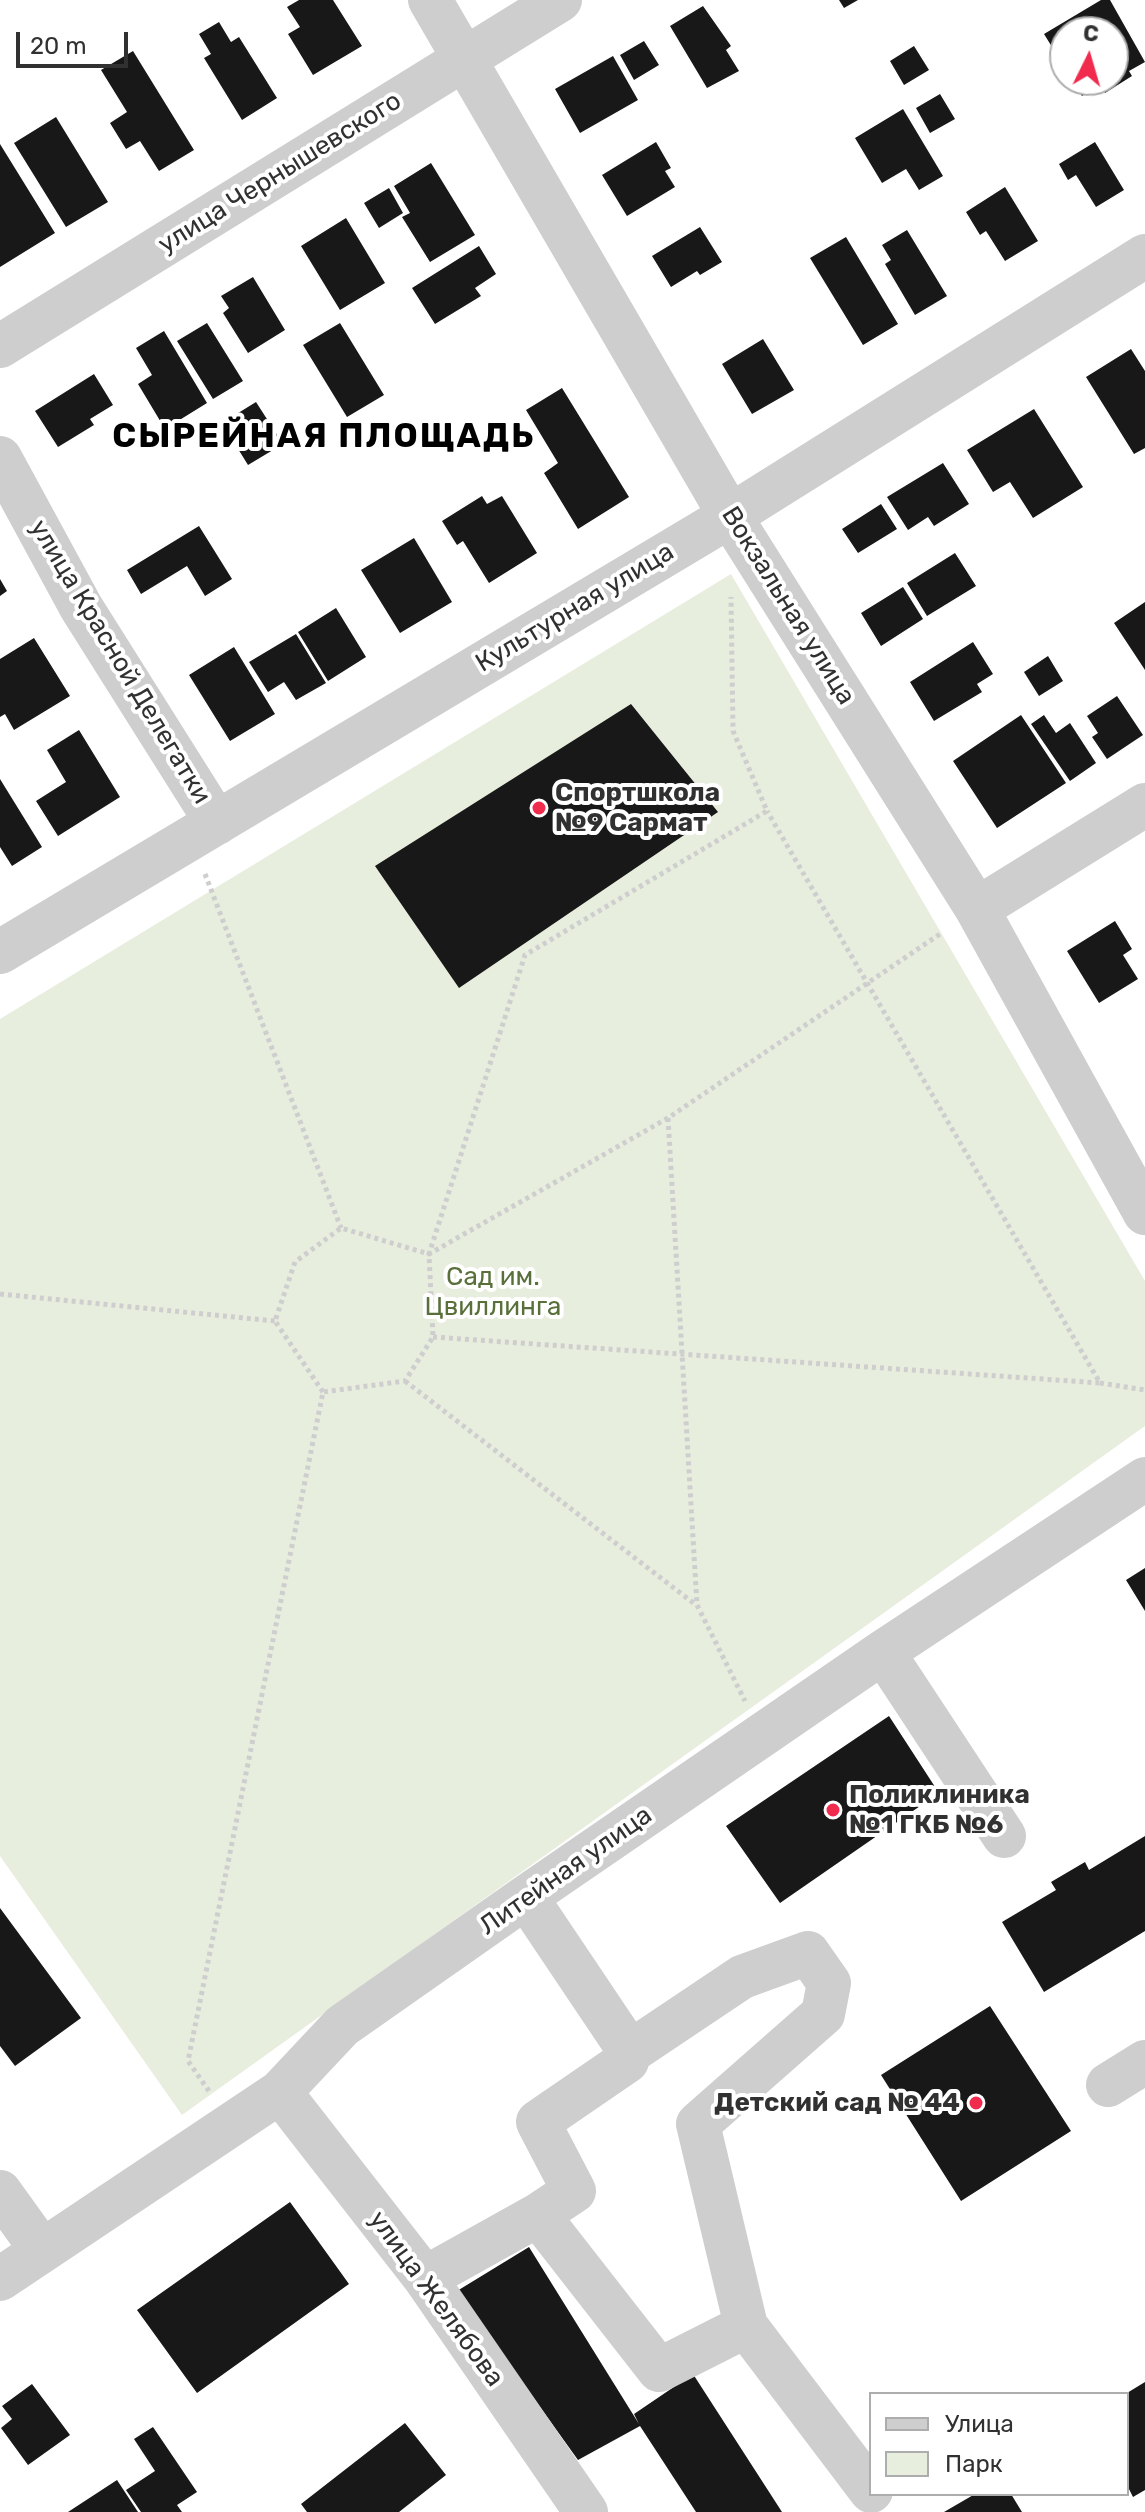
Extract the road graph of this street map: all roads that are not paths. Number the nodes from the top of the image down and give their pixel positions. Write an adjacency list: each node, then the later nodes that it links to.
1 (430, 0): 3 (street, Вокзальная улица)
2 (560, 0): 3 (street, улица Чернышевского)
3 (465, 58): 5 (street, улица Чернышевского); 7 (street, Вокзальная улица)
4 (1145, 256): 7 (street, Культурная улица)
5 (0, 346)
6 (0, 458): 9 (street, улица Красной Делегатки)
7 (730, 516): 9 (street, Культурная улица); 10 (street, Вокзальная улица)
8 (1145, 805): 10 (street)
9 (217, 823): 11 (street, Культурная улица)
10 (977, 909): 12 (street, Вокзальная улица)
11 (0, 952)
12 (1145, 1213)
13 (1145, 1479): 14 (street, Литейная улица)
14 (883, 1652): 15 (street); 16 (street, Литейная улица)
15 (1004, 1836)
16 (526, 1897): 17 (street); 20 (street, Литейная улица)
17 (630, 2052): 22 (street); 26 (street)
18 (1145, 2062): 19 (street)
19 (1108, 2085)
20 (280, 2092): 23 (street, Литейная улица); 24 (street, улица Желябова)
21 (0, 2192): 23 (street)
22 (538, 2215): 24 (street); 26 (street)
23 (41, 2249): 25 (street, Литейная улица)
24 (425, 2278): 29 (street, улица Желябова)
25 (0, 2279)
26 (746, 2326): 27 (street)
27 (869, 2489)
28 (874, 2496): 30 (street)
29 (586, 2512)
30 (887, 2512)

